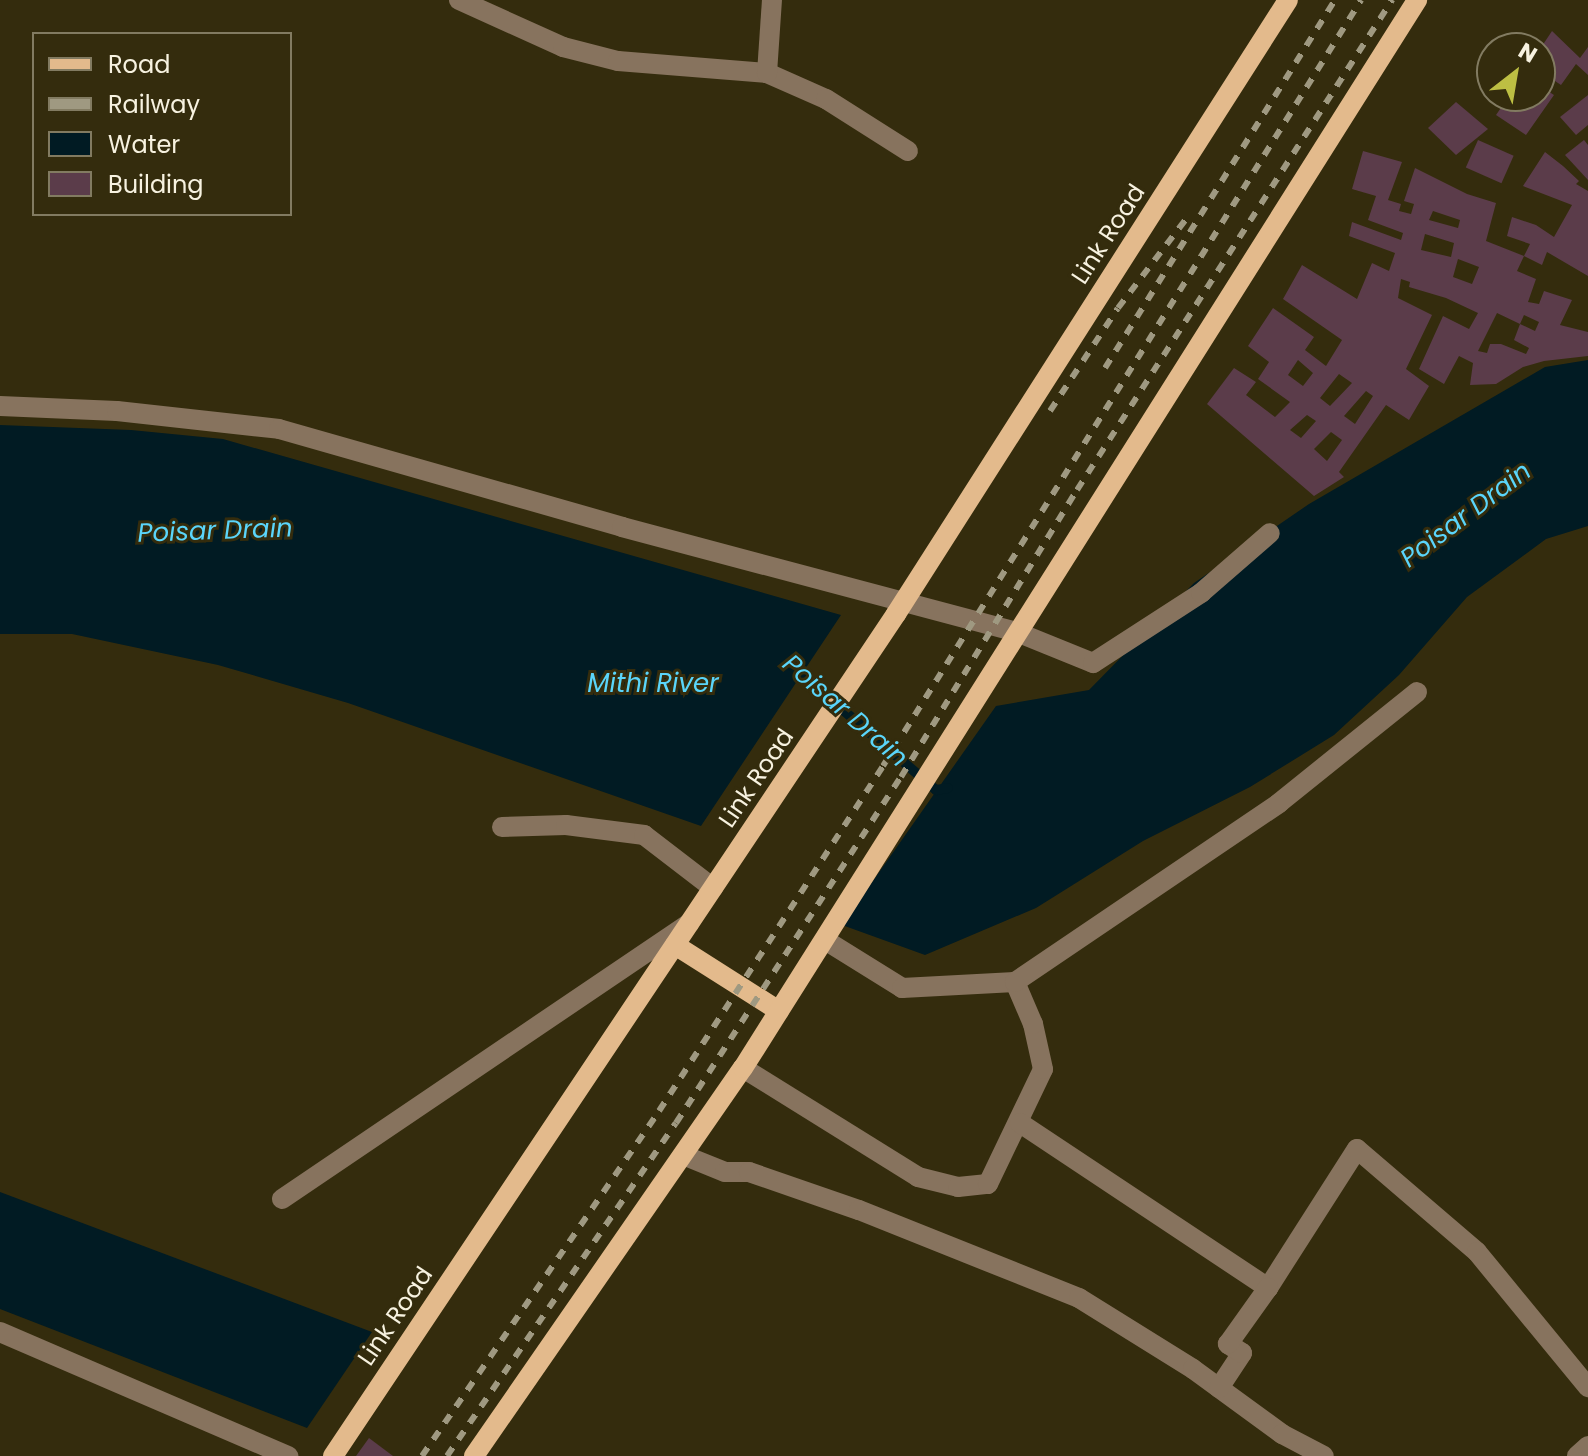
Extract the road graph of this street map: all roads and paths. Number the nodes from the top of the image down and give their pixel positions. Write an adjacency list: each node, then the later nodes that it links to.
1 (459, 0): 5 (street)
2 (772, 0): 5 (street)
3 (1288, 0): 9 (main road, Link Road)
4 (1417, 0): 10 (main road)
5 (767, 73): 6 (street)
6 (908, 151)
7 (0, 406): 9 (street)
8 (1270, 533): 10 (street)
9 (900, 608): 10 (street); 13 (main road, Link Road)
10 (1019, 633): 15 (main road)
11 (1417, 692): 17 (street)
12 (502, 827): 13 (street)
13 (713, 888): 14 (main road, Link Road)
14 (691, 921): 16 (main road, Link Road); 22 (street)
15 (825, 940): 17 (street); 18 (main road)
16 (675, 945): 18 (main road); 29 (main road, Link Road)
17 (1015, 982): 20 (street)
18 (779, 1011): 19 (main road)
19 (743, 1068): 20 (street); 21 (main road)
20 (1020, 1123): 23 (street)
21 (683, 1155): 26 (street); 30 (main road)
22 (282, 1199)
23 (1268, 1288): 25 (street); 26 (street)
24 (0, 1332): 28 (street)
25 (1588, 1387)
26 (1219, 1388): 31 (street)
27 (1588, 1446): 32 (street)
28 (288, 1456)
29 (333, 1456)
30 (474, 1456)
31 (1324, 1456)
32 (1577, 1456)

